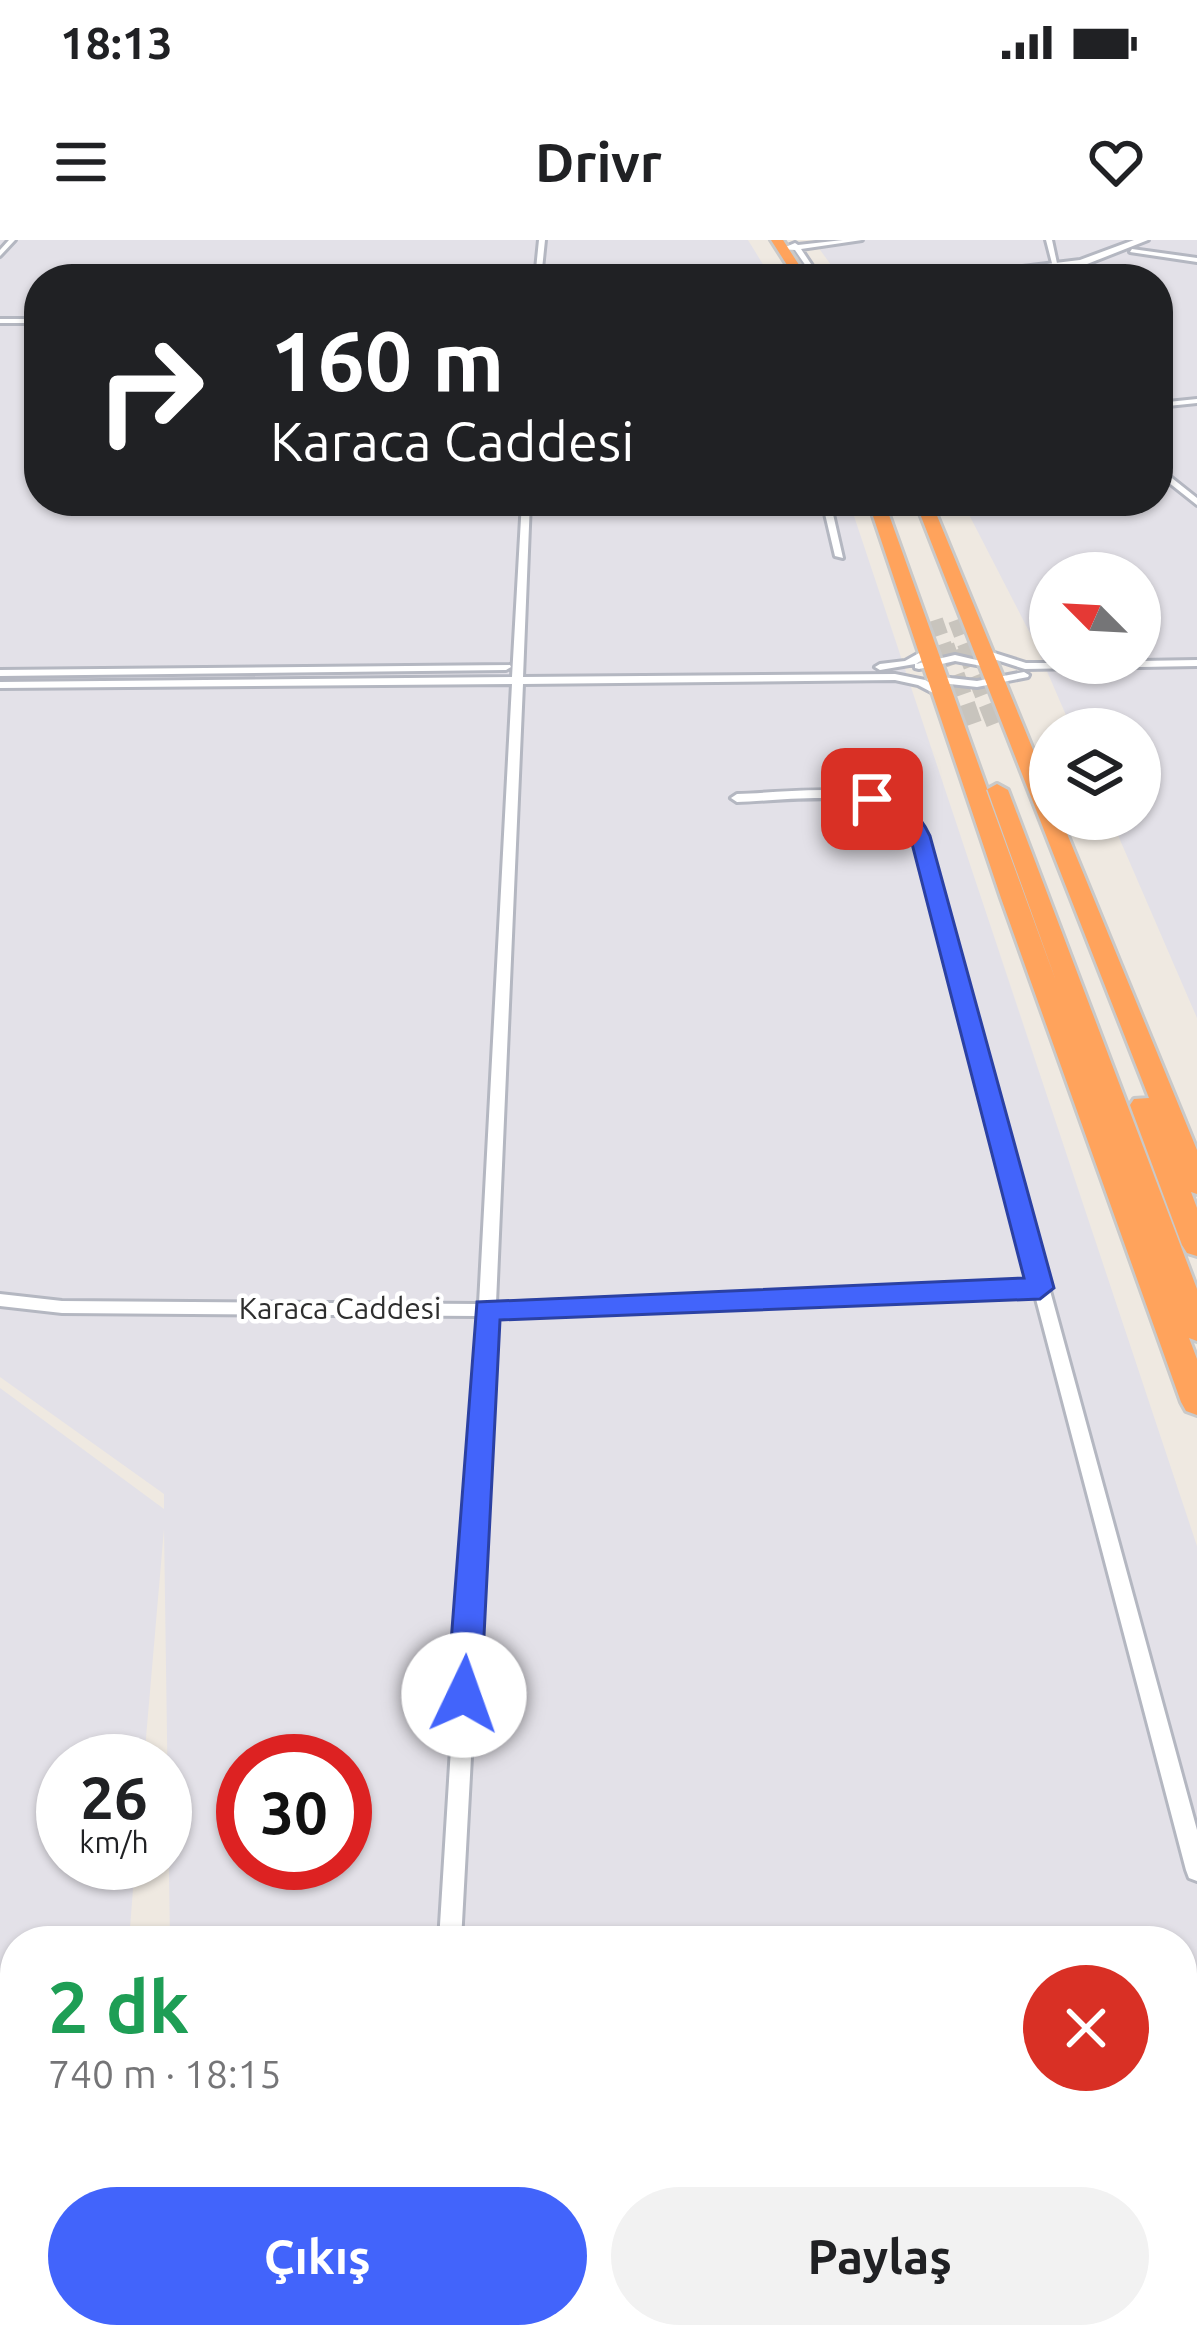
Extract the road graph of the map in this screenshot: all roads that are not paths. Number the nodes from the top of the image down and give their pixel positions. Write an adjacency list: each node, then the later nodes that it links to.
1 (12, 240): 7 (street)
2 (859, 240): 5 (street)
3 (1143, 240): 6 (street)
4 (1158, 240): 6 (street)
5 (788, 244)
6 (1127, 250): 8 (street); 9 (street)
7 (0, 254)
8 (1197, 260)
9 (1076, 264)
10 (1173, 482): 11 (street)
11 (1197, 502)
12 (525, 516): 24 (street)
13 (830, 516): 18 (street)
14 (882, 516): 20 (highway)
15 (896, 516): 20 (highway)
16 (917, 516): 19 (highway)
17 (928, 516): 19 (highway)
18 (840, 556)
19 (964, 620): 20 (highway); 22 (highway)
20 (926, 621): 26 (highway)
21 (1197, 663): 23 (street)
22 (991, 671): 23 (street); 23 (street); 26 (street); 26 (street); 30 (highway)
23 (1025, 671): 27 (street)
24 (519, 672): 25 (street); 28 (street); 29 (street); 36 (street)
25 (895, 672): 26 (street); 26 (street)
26 (935, 672): 30 (highway)
27 (1197, 672)
28 (0, 673)
29 (0, 685)
30 (982, 720): 32 (highway); 33 (highway); 37 (highway); 38 (highway)
31 (737, 798): 34 (street)
32 (1197, 1184)
33 (1197, 1245)
34 (1040, 1288): 36 (street, Karaca Caddesi); 39 (street)
35 (0, 1300): 36 (street, Karaca Caddesi)
36 (487, 1310): 40 (street)
37 (1197, 1329)
38 (1197, 1402)
39 (1197, 1870)
40 (451, 1926)

